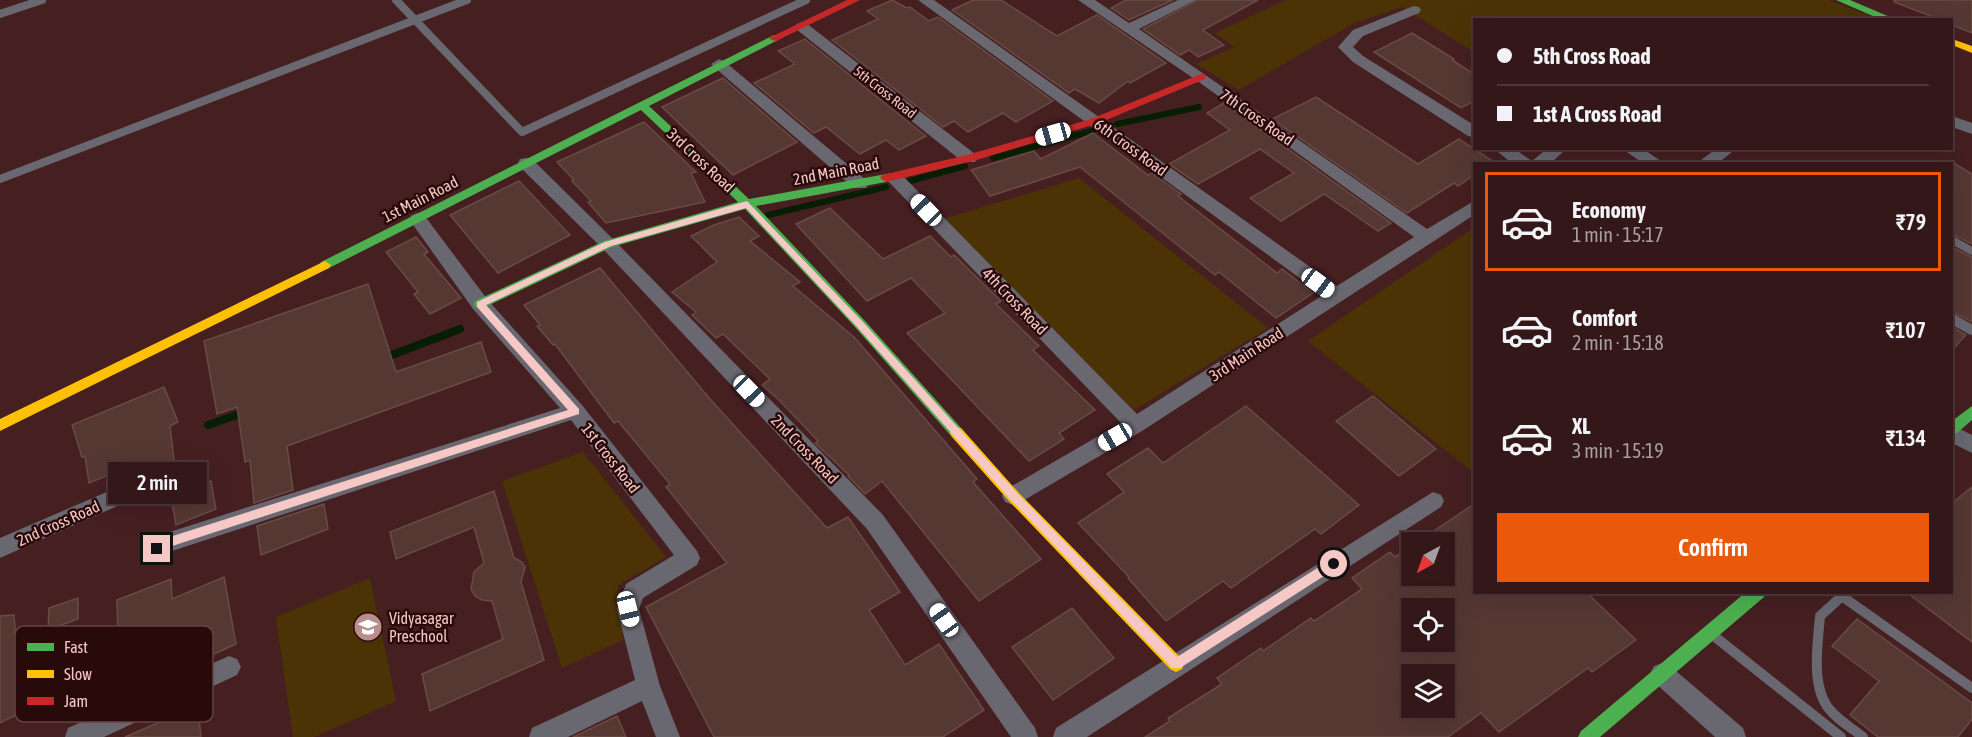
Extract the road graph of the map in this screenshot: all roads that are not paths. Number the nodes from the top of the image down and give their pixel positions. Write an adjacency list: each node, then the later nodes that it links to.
1 (42, 0): 11 (lane)
2 (396, 0): 13 (lane)
3 (467, 0): 13 (lane)
4 (806, 0): 13 (lane)
5 (855, 0): 14 (street, 1st Main Road)
6 (925, 0): 21 (street, 6th Cross Road)
7 (1085, 0): 15 (street, 7th Cross Road)
8 (1189, 0): 15 (street)
9 (1841, 0): 12 (street)
10 (1414, 10): 24 (street)
11 (0, 14)
12 (1887, 18)
13 (415, 20): 36 (lane)
14 (801, 26): 18 (street, 1st Main Road); 29 (street, 5th Cross Road)
15 (1128, 29): 19 (street, 7th Cross Road)
16 (1953, 42): 17 (street)
17 (1972, 50)
18 (719, 64): 20 (street, 1st Main Road); 37 (street)
19 (1201, 77): 21 (street, 2nd Main Road); 41 (street, 7th Cross Road)
20 (642, 105): 34 (street, 1st Main Road); 38 (street, 3rd Cross Road)
21 (1095, 121): 29 (street, 2nd Main Road); 45 (street, 6th Cross Road)
22 (1953, 121): 23 (street)
23 (1972, 129)
24 (1473, 131)
25 (1504, 150): 30 (street)
26 (1556, 150): 31 (street)
27 (1632, 150): 32 (street)
28 (1727, 150): 33 (street)
29 (969, 158): 35 (street, 2nd Main Road)
30 (1522, 162)
31 (1541, 162)
32 (1654, 162)
33 (1707, 162)
34 (526, 163): 40 (street, 1st Main Road); 43 (street, 2nd Cross Road)
35 (894, 177): 37 (street, 2nd Main Road); 52 (street, 4th Cross Road)
36 (0, 179)
37 (860, 184): 38 (street, 2nd Main Road)
38 (747, 204): 43 (street, 2nd Main Road); 56 (street, 3rd Cross Road)
39 (1473, 208): 41 (street, 3rd Main Road)
40 (418, 219): 46 (street, 1st Cross Road); 51 (street, 1st Main Road)
41 (1427, 237): 45 (street, 3rd Main Road)
42 (1953, 241): 44 (lane)
43 (608, 244): 46 (street, 2nd Main Road); 74 (street, 2nd Cross Road)
44 (1972, 251)
45 (1337, 296): 52 (street, 3rd Main Road)
46 (480, 304): 49 (street, 1st Cross Road)
47 (1953, 320): 48 (lane)
48 (1972, 330)
49 (575, 411): 60 (street); 68 (street, 1st Cross Road)
50 (1972, 412): 53 (street)
51 (0, 425)
52 (1135, 425): 56 (street, 3rd Main Road)
53 (1953, 430)
54 (1953, 432): 55 (street)
55 (1972, 445)
56 (1013, 496): 64 (street, 3rd Cross Road)
57 (116, 497): 59 (street, 2nd Cross Road)
58 (1433, 501): 64 (street)
59 (0, 549)
60 (157, 549)
61 (1756, 594): 63 (street)
62 (1839, 594): 69 (lane); 79 (lane)
63 (1710, 633): 67 (street); 78 (lane)
64 (1176, 664): 75 (street)
65 (229, 667): 66 (street)
66 (213, 674)
67 (1662, 674): 76 (street); 77 (street)
68 (648, 686): 72 (street); 73 (street)
69 (1972, 688)
70 (110, 722): 71 (street)
71 (77, 737)
72 (541, 737)
73 (668, 737)
74 (1026, 737)
75 (1065, 737)
76 (1587, 737)
77 (1734, 737)
78 (1841, 737)
79 (1863, 737)

